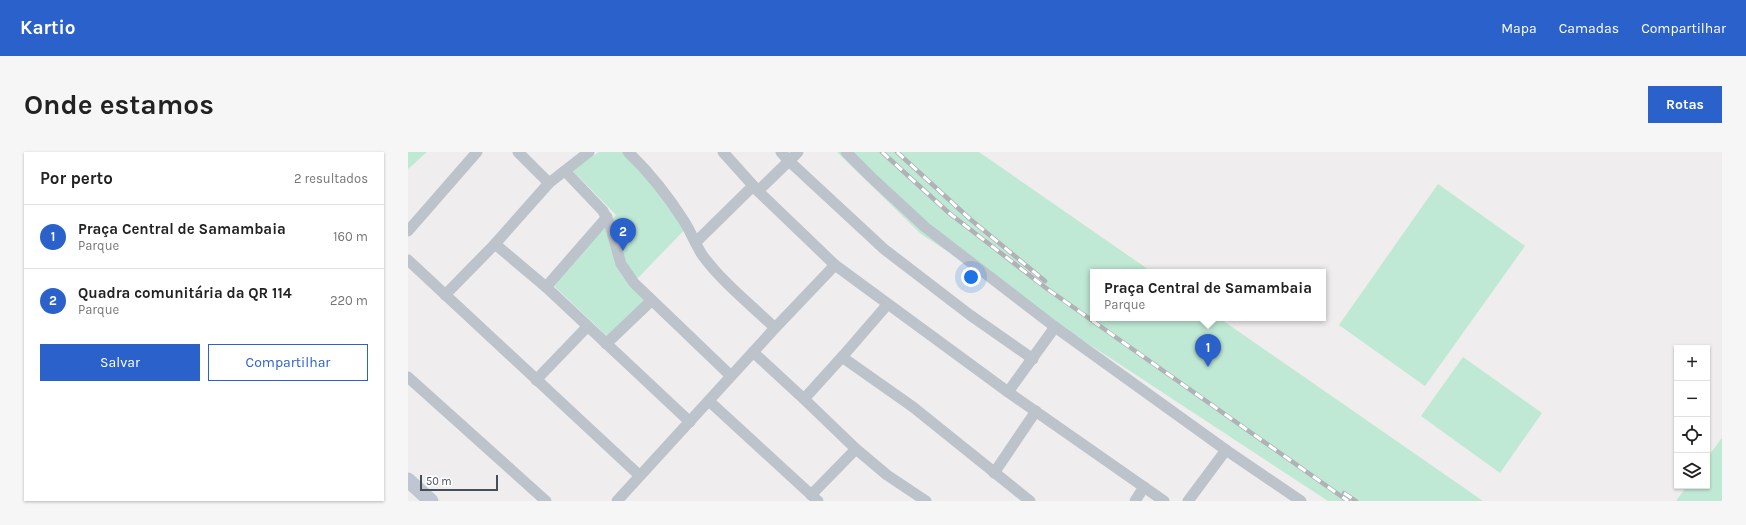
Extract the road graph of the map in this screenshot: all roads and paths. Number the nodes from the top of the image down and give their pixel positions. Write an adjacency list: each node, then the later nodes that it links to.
1 (477, 152): 14 (street)
2 (518, 152): 11 (street)
3 (589, 152): 10 (street)
4 (628, 152): 15 (street)
5 (723, 152): 12 (street)
6 (781, 152): 9 (street)
7 (798, 152): 9 (street)
8 (846, 152): 24 (street)
9 (789, 161): 12 (street); 29 (street)
10 (565, 171): 11 (street); 13 (street)
11 (549, 183): 16 (street)
12 (756, 189): 15 (street); 18 (street)
13 (607, 217): 19 (street); 21 (street)
14 (408, 231)
15 (696, 242): 25 (street)
16 (495, 244): 19 (street); 20 (street)
17 (408, 260): 20 (street)
18 (834, 265): 22 (street); 25 (street)
19 (546, 287): 23 (street)
20 (445, 295): 32 (street)
21 (651, 301): 26 (street); 30 (street)
22 (887, 305): 28 (street); 33 (street)
23 (587, 327): 26 (street); 32 (street)
24 (1055, 327): 29 (street); 39 (street)
25 (775, 328): 27 (street)
26 (606, 344): 37 (street)
27 (753, 352): 30 (street); 34 (street)
28 (842, 357): 34 (street); 40 (street)
29 (1033, 358): 33 (street)
30 (731, 376): 35 (street)
31 (408, 377): 47 (street)
32 (536, 380): 41 (street)
33 (1008, 392): 36 (street)
34 (804, 399): 38 (street)
35 (709, 401): 37 (street); 45 (street)
36 (1036, 411): 40 (street); 43 (street)
37 (690, 422): 41 (street)
38 (856, 449): 45 (street); 49 (street)
39 (1226, 450): 53 (street); 54 (street)
40 (994, 473): 44 (street)
41 (640, 475): 48 (street)
42 (408, 480): 46 (main road)
43 (1144, 487): 51 (street); 52 (street)
44 (1015, 497): 50 (street)
45 (815, 498)
46 (431, 501)
47 (546, 501)
48 (617, 501)
49 (926, 501)
50 (1030, 501)
51 (1135, 501)
52 (1164, 501)
53 (1188, 501)
54 (1301, 501)

